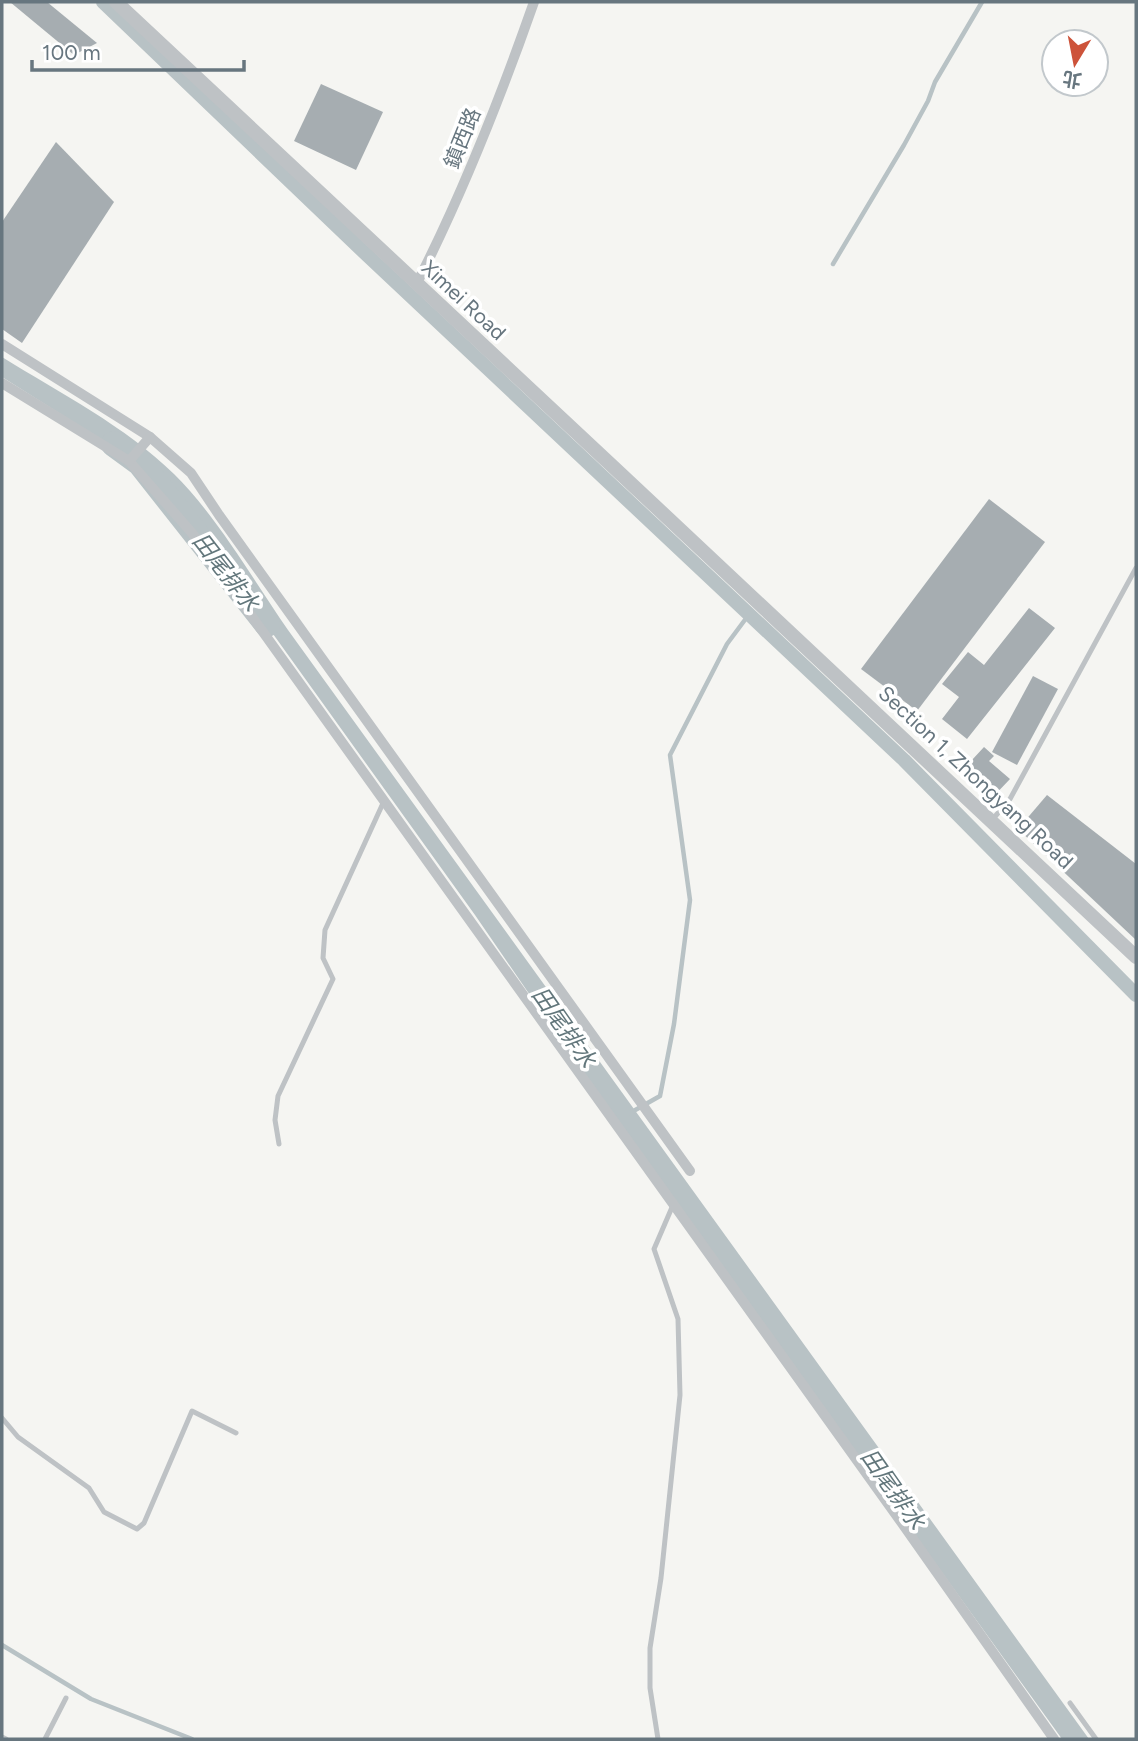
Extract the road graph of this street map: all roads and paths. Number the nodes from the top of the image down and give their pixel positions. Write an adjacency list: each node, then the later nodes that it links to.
1 (116, 2): 3 (street, Ximei Road)
2 (534, 2): 3 (street, 鎮西路)
3 (416, 285): 9 (street, Ximei Road)
4 (2, 344): 6 (street)
5 (2, 383): 7 (street)
6 (150, 437): 7 (street); 14 (street)
7 (129, 461): 10 (street)
8 (1136, 568): 11 (lane)
9 (786, 627): 11 (street, Section 1, Zhongyang Road)
10 (384, 801): 13 (lane); 15 (street)
11 (992, 820): 12 (street, Section 1, Zhongyang Road)
12 (1136, 957)
13 (279, 1144)
14 (690, 1171)
15 (673, 1205): 21 (lane); 22 (street)
16 (2, 1418): 17 (lane)
17 (236, 1433)
18 (66, 1698): 20 (lane)
19 (1070, 1703): 23 (lane)
20 (45, 1739)
21 (658, 1739)
22 (1055, 1739)
23 (1096, 1739)

